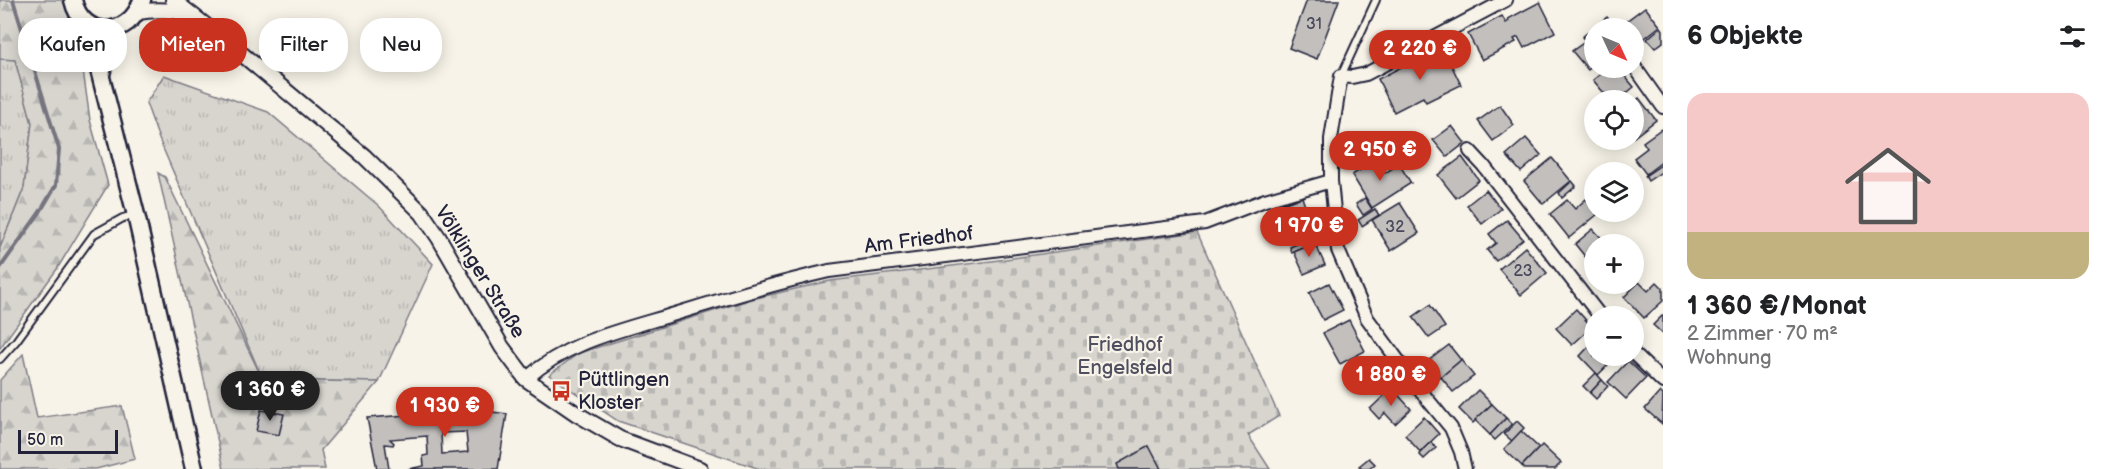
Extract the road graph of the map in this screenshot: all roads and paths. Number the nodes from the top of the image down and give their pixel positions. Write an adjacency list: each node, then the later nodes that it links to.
1 (73, 0): 7 (main road)
2 (173, 0): 6 (street, Völklinger Straße)
3 (1376, 0): 12 (lane)
4 (1506, 0): 12 (street)
5 (140, 6): 6 (street, Völklinger Straße); 8 (main road)
6 (192, 16): 21 (street, Völklinger Straße)
7 (81, 18)
8 (127, 24)
9 (101, 72): 11 (main road)
10 (102, 72): 11 (main road)
11 (102, 75): 17 (main road)
12 (1341, 76): 16 (street)
13 (1642, 78): 14 (street)
14 (1663, 107)
15 (1470, 151): 18 (street)
16 (1331, 181): 21 (street, Am Friedhof); 25 (street)
17 (136, 215): 19 (lane); 23 (main road)
18 (1592, 306)
19 (0, 359)
20 (1644, 364): 22 (street)
21 (526, 379): 24 (street, Völklinger Straße)
22 (1663, 382)
23 (194, 469)
24 (700, 469)
25 (1465, 469)

